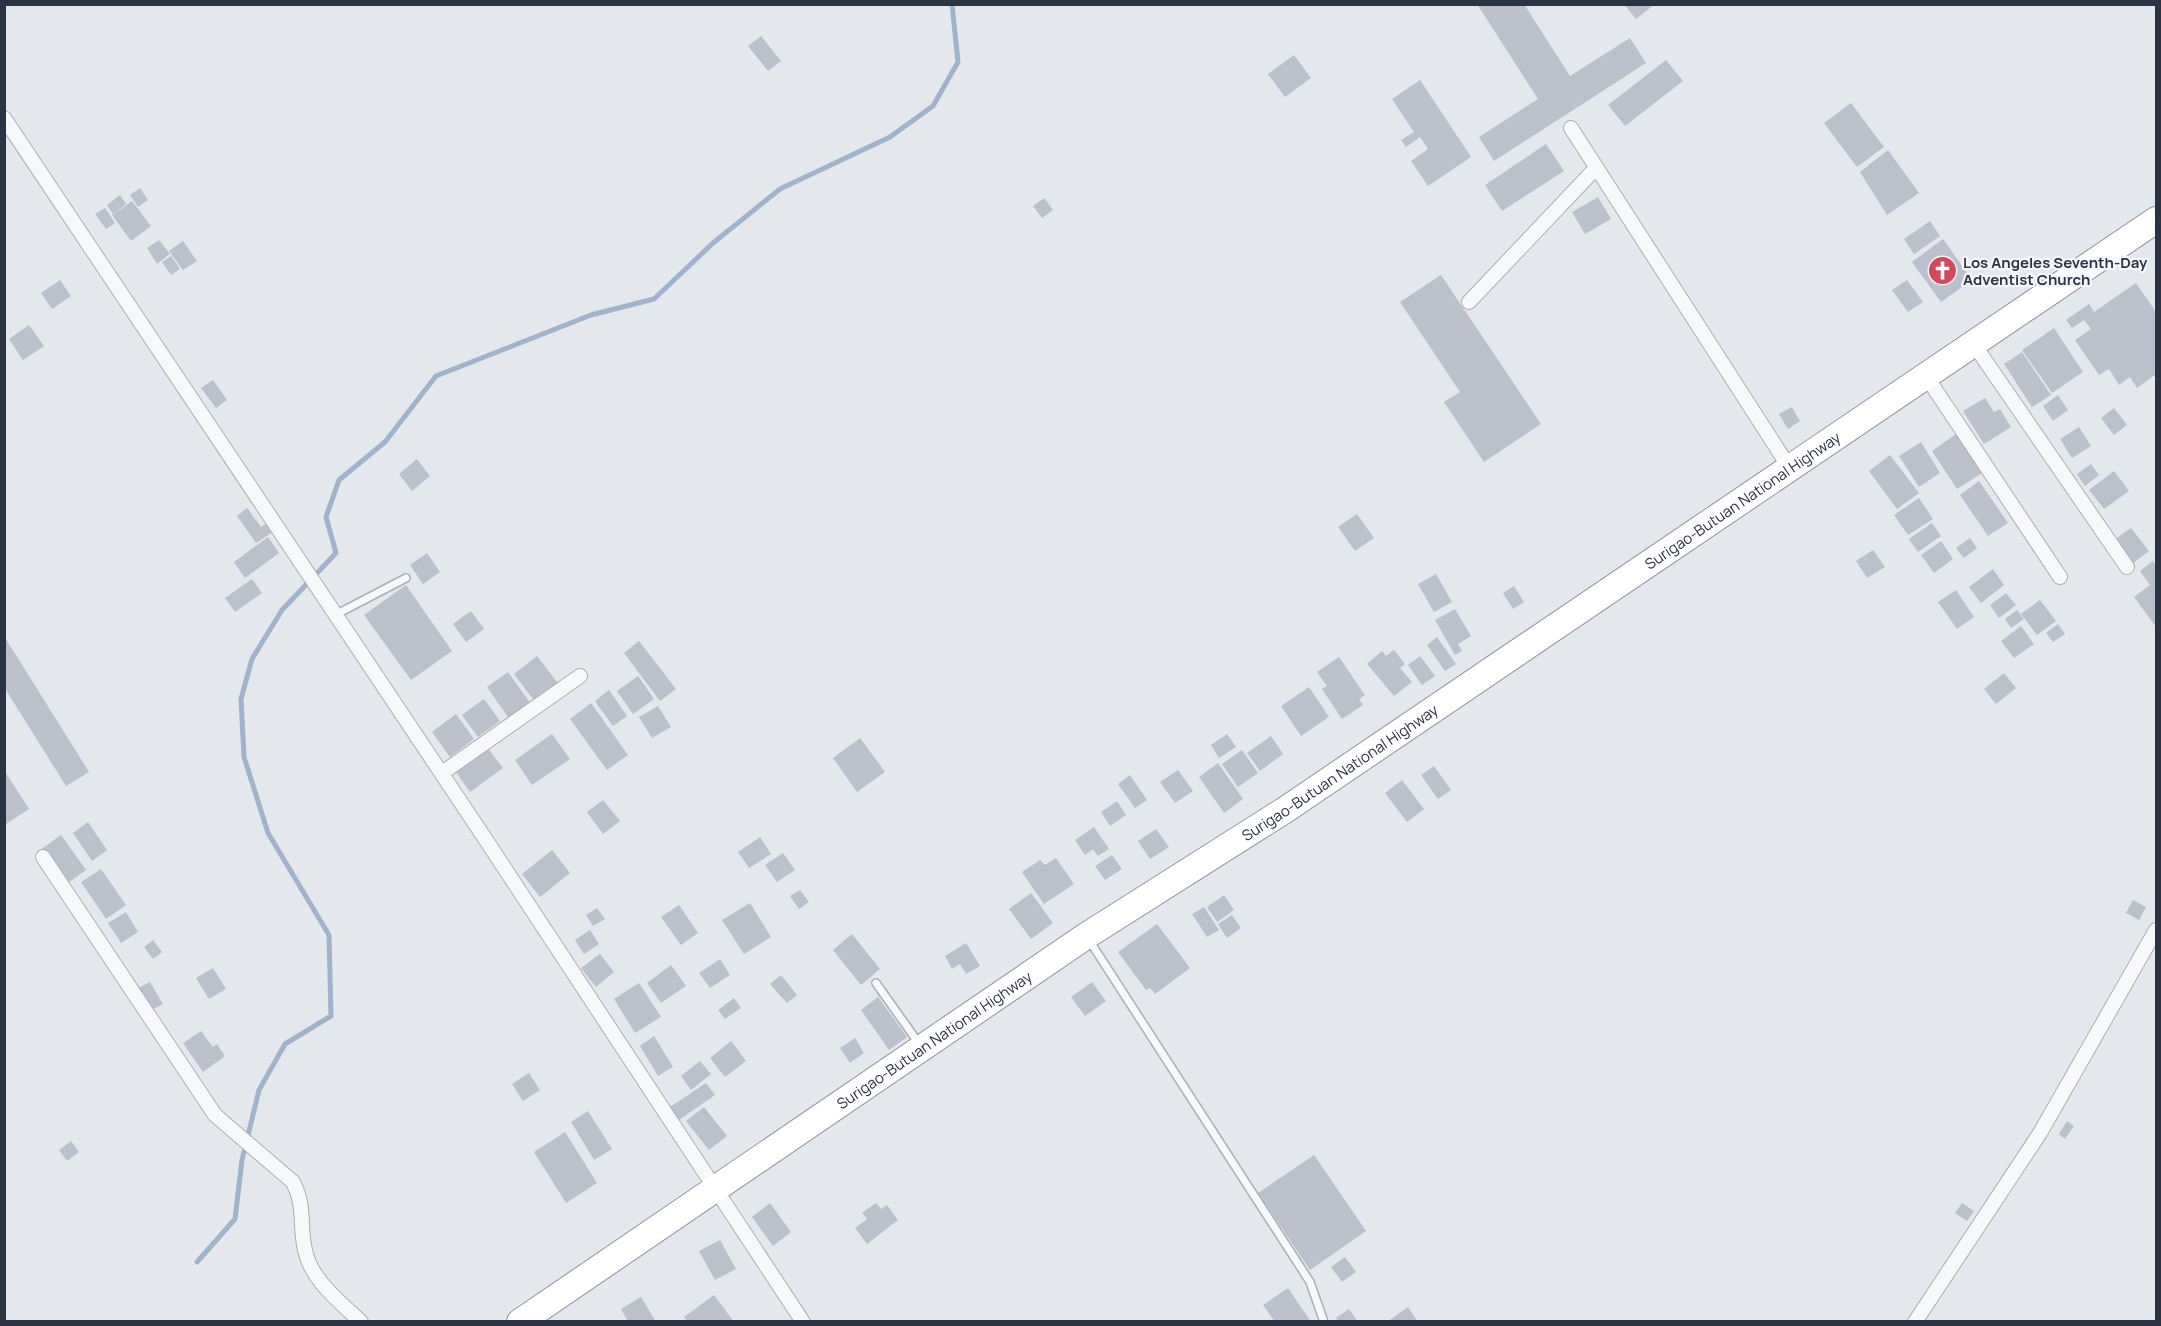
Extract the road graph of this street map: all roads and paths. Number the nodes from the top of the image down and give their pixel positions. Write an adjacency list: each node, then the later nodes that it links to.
1 (4, 118): 12 (street)
2 (1571, 128): 3 (street)
3 (1596, 168): 5 (street); 8 (street)
4 (2157, 220): 6 (highway, Surigao-Butuan National Highway)
5 (1469, 302)
6 (1973, 343): 7 (highway, Surigao-Butuan National Highway); 9 (street)
7 (1926, 376): 8 (highway, Surigao-Butuan National Highway); 10 (street)
8 (1789, 467): 17 (highway, Surigao-Butuan National Highway)
9 (2127, 567)
10 (2060, 577)
11 (406, 578): 12 (lane)
12 (335, 615): 14 (street)
13 (580, 676): 14 (street)
14 (442, 773): 20 (street)
15 (43, 857): 21 (street)
16 (2157, 930): 25 (street)
17 (1086, 936): 19 (highway, Surigao-Butuan National Highway); 24 (lane)
18 (876, 984): 19 (lane)
19 (922, 1047): 20 (highway, Surigao-Butuan National Highway)
20 (716, 1190): 22 (highway, Surigao-Butuan National Highway); 23 (street)
21 (361, 1322)
22 (520, 1322)
23 (803, 1322)
24 (1324, 1322)
25 (1915, 1322)

